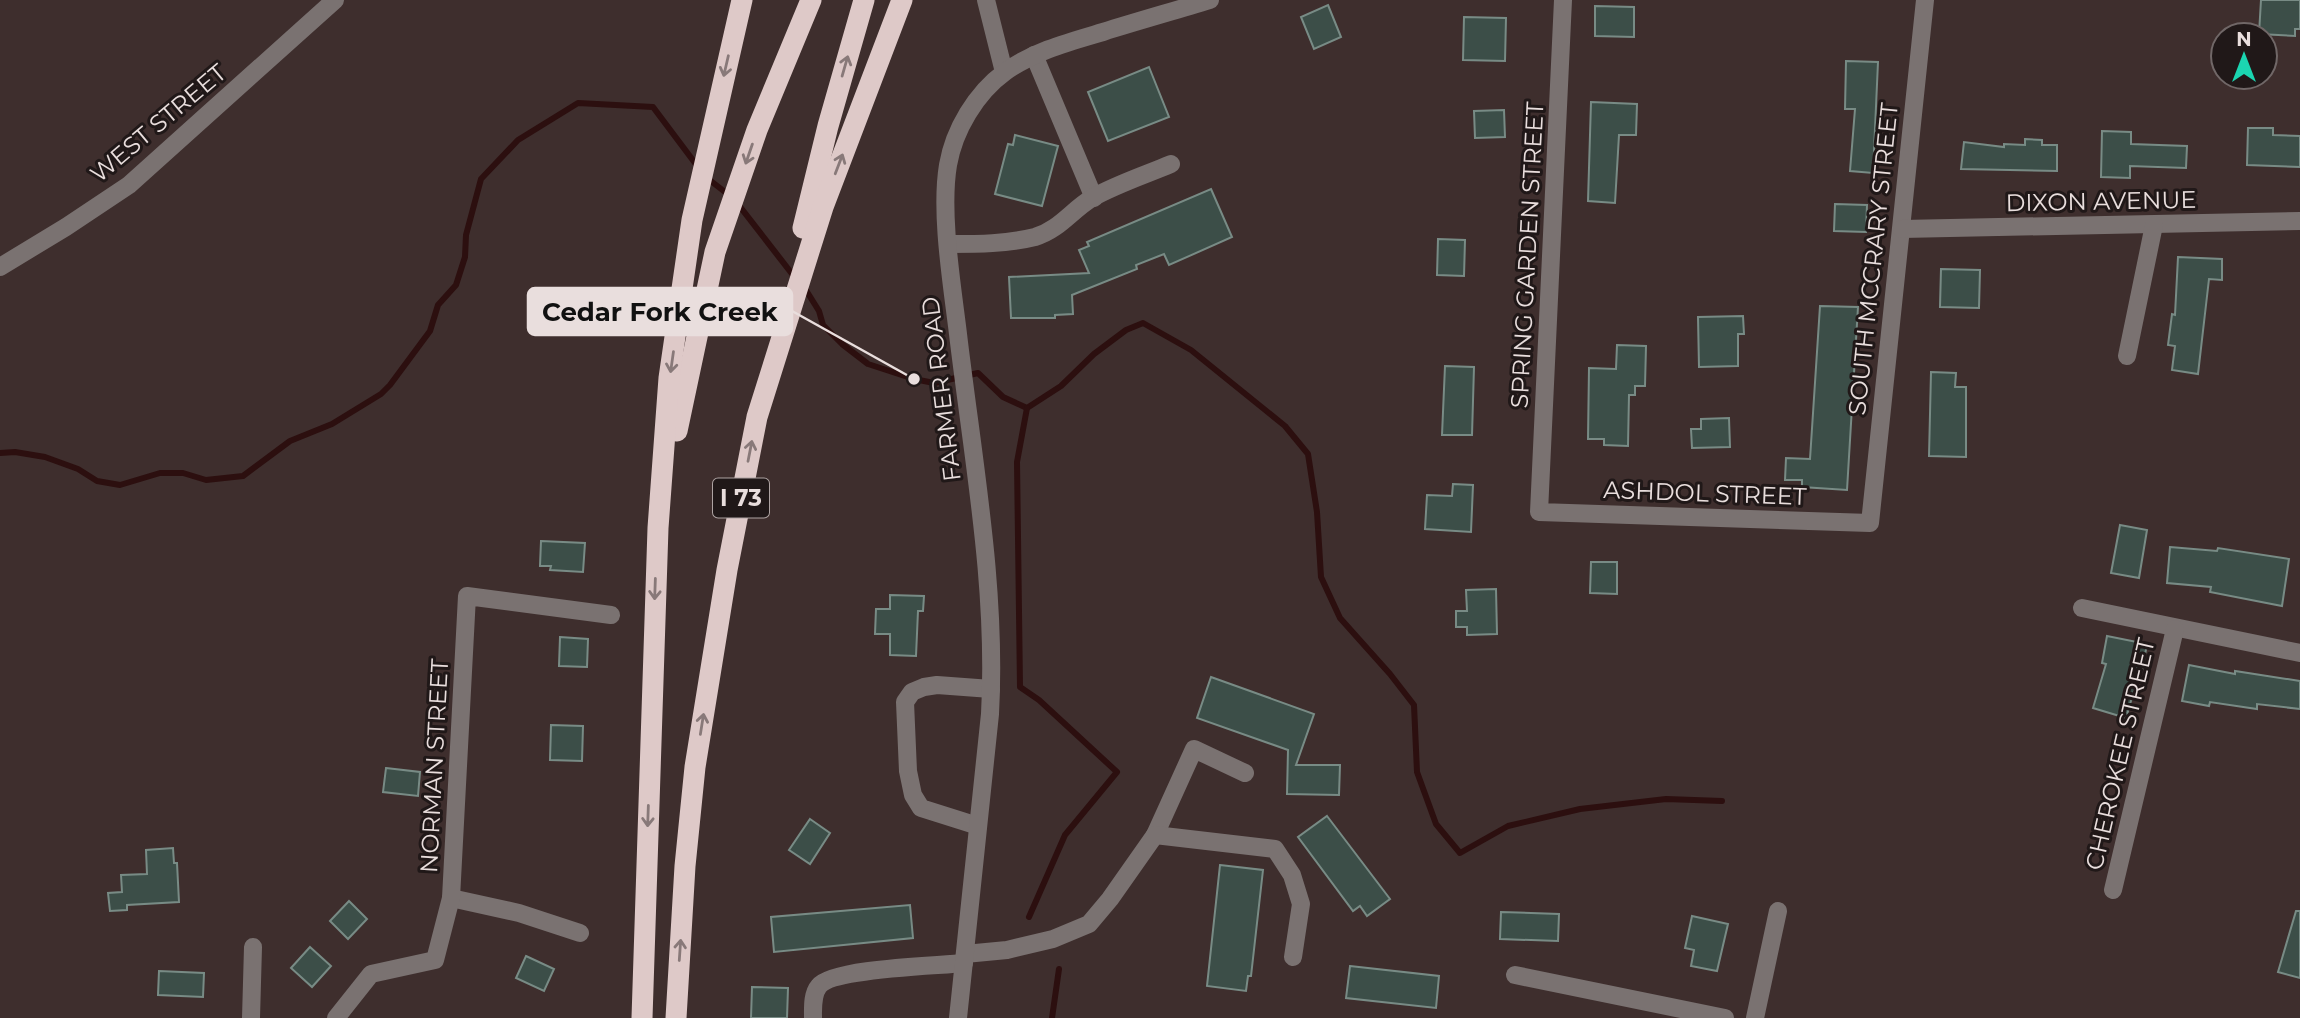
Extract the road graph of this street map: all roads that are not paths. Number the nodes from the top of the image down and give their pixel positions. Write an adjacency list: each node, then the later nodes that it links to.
1 (335, 0): 18 (street, WEST STREET)
2 (742, 0): 23 (highway, one-way to 23)
3 (811, 0): 23 (highway, one-way to 23)
4 (864, 0): 20 (highway, one-way to 4)
5 (902, 0): 20 (highway, I 73, one-way to 5)
6 (986, 0): 11 (street)
7 (1210, 0): 10 (street, FARMER ROAD)
8 (1563, 0): 21 (street, SPRING GARDEN STREET)
9 (1925, 0): 16 (street, SOUTH MCCRARY STREET)
10 (1034, 55): 11 (street, FARMER ROAD); 13 (street)
11 (1004, 72): 17 (street, FARMER ROAD)
12 (1171, 164): 13 (street)
13 (1094, 198): 17 (street)
14 (2300, 221): 15 (street, DIXON AVENUE)
15 (2154, 225): 16 (street, DIXON AVENUE); 19 (street)
16 (1902, 229): 22 (street, SOUTH MCCRARY STREET)
17 (949, 244): 28 (street, FARMER ROAD)
18 (0, 267)
19 (2127, 356)
20 (757, 417): 43 (highway, I 73, one-way to 20)
21 (1539, 512): 22 (street, ASHDOL STREET)
22 (1870, 523)
23 (657, 528): 42 (highway, one-way to 42)
24 (2082, 608): 26 (street)
25 (611, 615): 33 (street, NORMAN STREET)
26 (2175, 629): 27 (street); 32 (street, CHEROKEE STREET)
27 (2300, 653)
28 (991, 689): 30 (street, FARMER ROAD); 30 (street)
29 (1245, 773): 31 (street)
30 (978, 826): 38 (street, FARMER ROAD)
31 (1156, 835): 37 (street); 38 (street)
32 (2113, 890)
33 (451, 898): 35 (street); 41 (street, NORMAN STREET)
34 (1778, 911): 47 (street)
35 (580, 933)
36 (253, 947): 40 (street)
37 (1293, 957)
38 (965, 959): 44 (street); 45 (street, FARMER ROAD)
39 (1515, 975): 46 (street)
40 (251, 1018)
41 (336, 1018)
42 (642, 1018)
43 (676, 1018)
44 (813, 1018)
45 (958, 1018)
46 (1725, 1018)
47 (1755, 1018)

